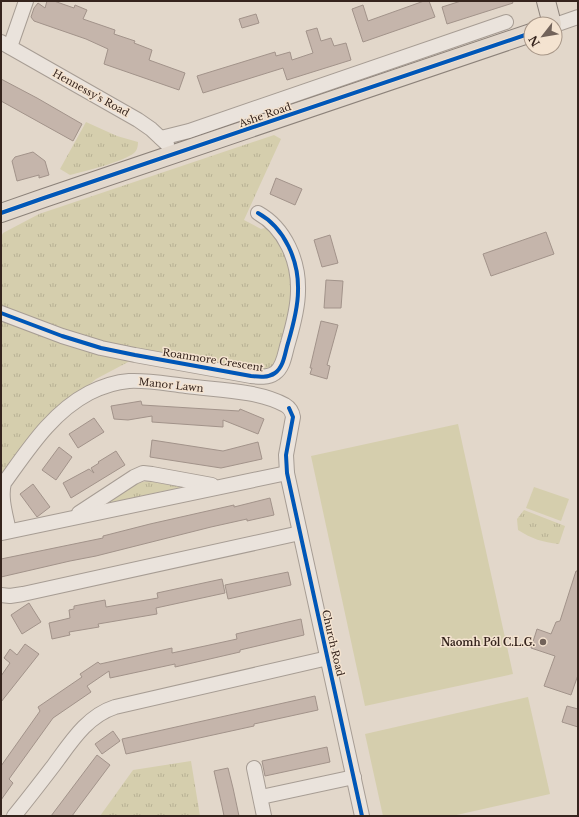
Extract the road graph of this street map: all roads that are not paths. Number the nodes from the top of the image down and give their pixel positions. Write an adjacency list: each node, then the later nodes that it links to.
1 (26, 1): 9 (street)
2 (546, 1): 3 (main road)
3 (550, 16)
4 (578, 17): 6 (street)
5 (506, 22): 8 (street)
6 (563, 22)
7 (523, 36): 10 (main road, Ashe Road)
8 (451, 41): 10 (street); 11 (street)
9 (5, 45): 12 (street, Hennessy's Road)
10 (457, 58): 11 (main road, Ashe Road)
11 (354, 80): 12 (street); 13 (main road, Ashe Road)
12 (162, 138): 13 (street, Hennessy's Road)
13 (175, 154): 14 (main road, Ashe Road)
14 (2, 213)
15 (258, 213): 16 (street, Roanmore Crescent)
16 (1, 313)
17 (287, 473): 18 (street, Manor Lawn); 20 (street, Manor Lawn); 21 (street, Church Road)
18 (219, 486): 19 (street, Manor Lawn); 19 (street, Manor Lawn)
19 (72, 518): 20 (street, Manor Lawn)
20 (5, 532)
21 (300, 533): 22 (street); 23 (street, Church Road)
22 (2, 599)
23 (328, 658): 25 (street, Church Road); 27 (street)
24 (254, 768): 26 (street)
25 (354, 777): 26 (street); 29 (street, Church Road)
26 (261, 797): 28 (street)
27 (14, 816)
28 (264, 816)
29 (362, 816)

